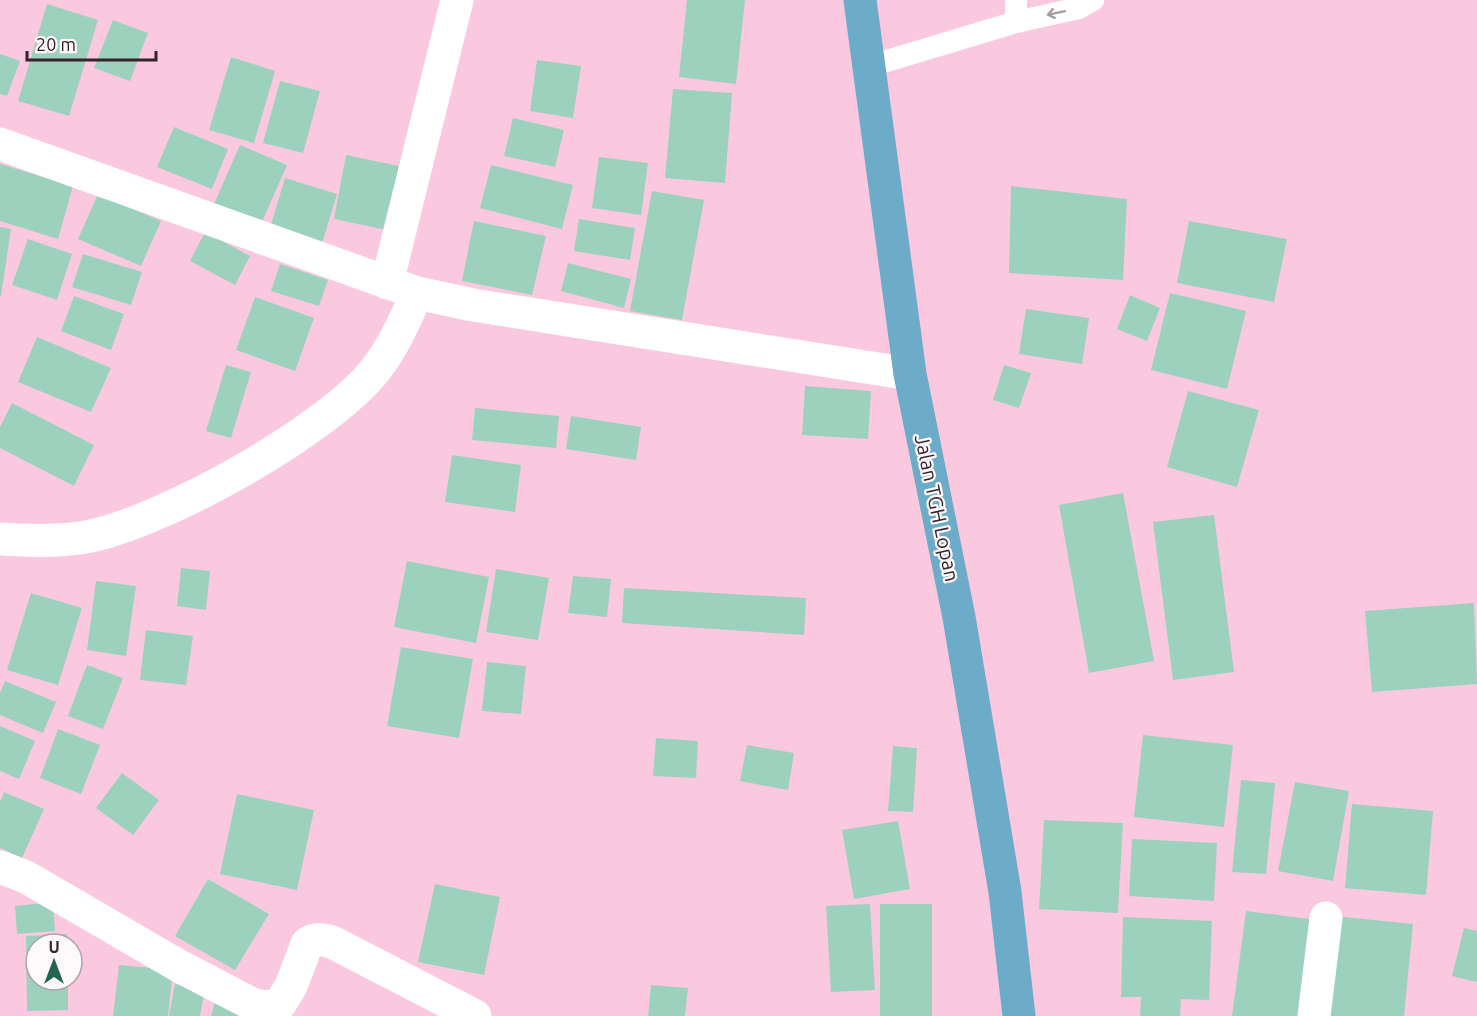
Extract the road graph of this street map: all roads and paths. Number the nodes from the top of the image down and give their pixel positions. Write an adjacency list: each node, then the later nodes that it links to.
1 (457, 0): 7 (street)
2 (860, 0): 5 (highway, Jalan TGH Lopan)
3 (1093, 0): 4 (lane, one-way to 4)
4 (1016, 11): 5 (lane)
5 (870, 66): 9 (highway, Jalan TGH Lopan)
6 (0, 144): 7 (street)
7 (387, 283): 8 (street)
8 (417, 293): 9 (street); 10 (street)
9 (910, 374): 14 (highway, Jalan TGH Lopan)
10 (0, 539)
11 (9, 879): 13 (street)
12 (1326, 918): 15 (street)
13 (475, 1016)
14 (1019, 1016)
15 (1314, 1016)

